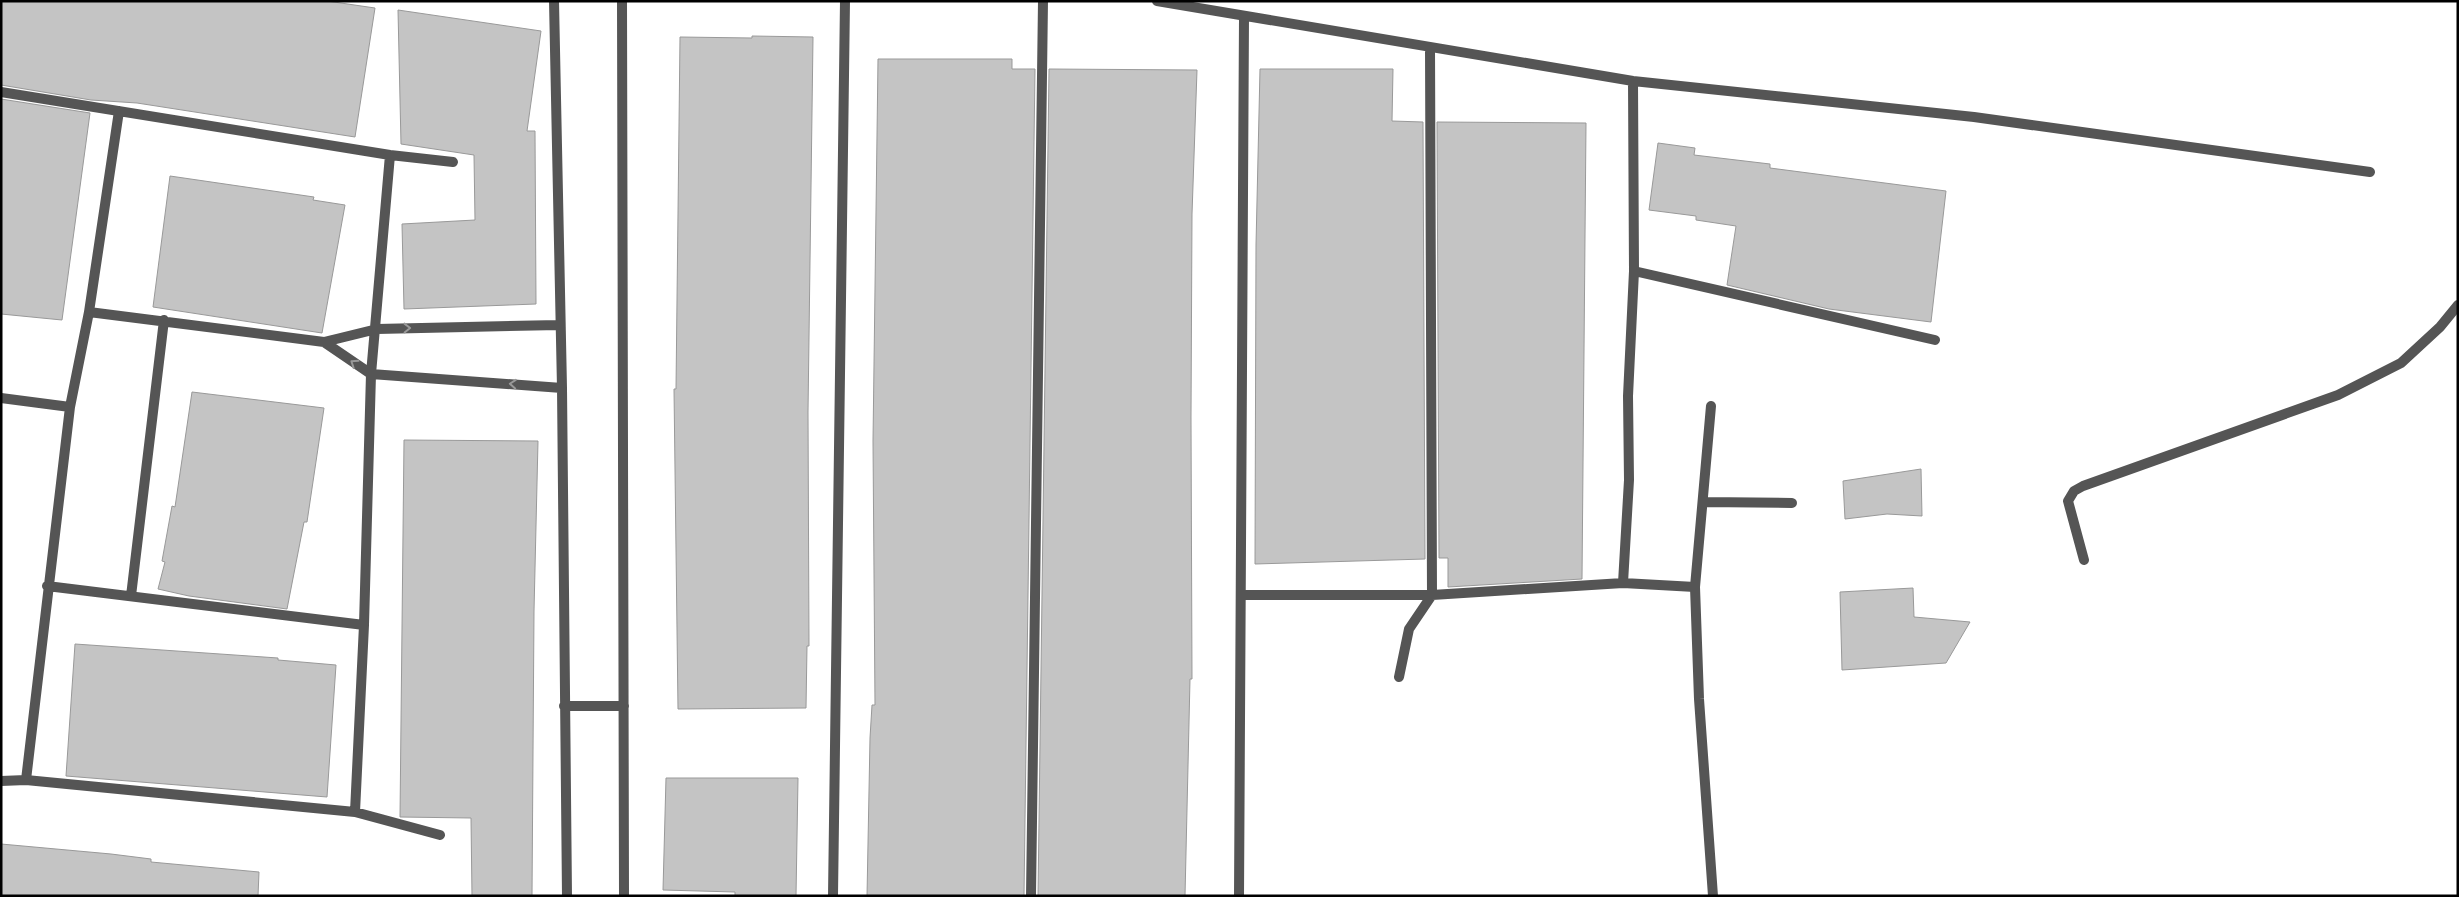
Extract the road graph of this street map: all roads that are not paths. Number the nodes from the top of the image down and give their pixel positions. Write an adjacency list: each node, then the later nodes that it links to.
1 (554, 1): 18 (street)
2 (622, 1): 39 (street)
3 (845, 1): 46 (street)
4 (1043, 1): 47 (street)
5 (1157, 1): 6 (street)
6 (1244, 17): 7 (street); 33 (street)
7 (1430, 47): 8 (street); 34 (street)
8 (1633, 81): 13 (street); 14 (street)
9 (1, 92): 10 (street)
10 (119, 111): 11 (street); 16 (street)
11 (390, 155): 12 (street); 19 (street)
12 (453, 162)
13 (2370, 172)
14 (1634, 272): 20 (street); 30 (street)
15 (2458, 306): 29 (street)
16 (89, 312): 17 (street); 26 (street)
17 (164, 320): 21 (street); 35 (street)
18 (559, 325): 19 (street, one-way to 18); 23 (street)
19 (377, 329): 21 (street); 22 (street)
20 (1934, 340)
21 (324, 342): 22 (street, one-way to 21)
22 (371, 374): 23 (street, one-way to 22); 36 (street)
23 (562, 388): 38 (street)
24 (1, 398): 26 (street)
25 (1711, 406): 27 (street)
26 (70, 407): 31 (street)
27 (1703, 502): 28 (street); 32 (street)
28 (1792, 503)
29 (2084, 560)
30 (1623, 583): 32 (street); 34 (street)
31 (47, 586): 35 (street); 40 (street)
32 (1695, 587): 49 (street)
33 (1242, 595): 34 (street); 48 (street)
34 (1432, 595): 37 (street)
35 (131, 596): 36 (street)
36 (364, 625): 42 (street)
37 (1399, 677)
38 (564, 706): 39 (street); 44 (street)
39 (624, 706): 45 (street)
40 (26, 780): 41 (street); 42 (street)
41 (1, 781)
42 (355, 812): 43 (street)
43 (440, 835)
44 (566, 896)
45 (624, 896)
46 (833, 896)
47 (1031, 896)
48 (1239, 896)
49 (1713, 896)

